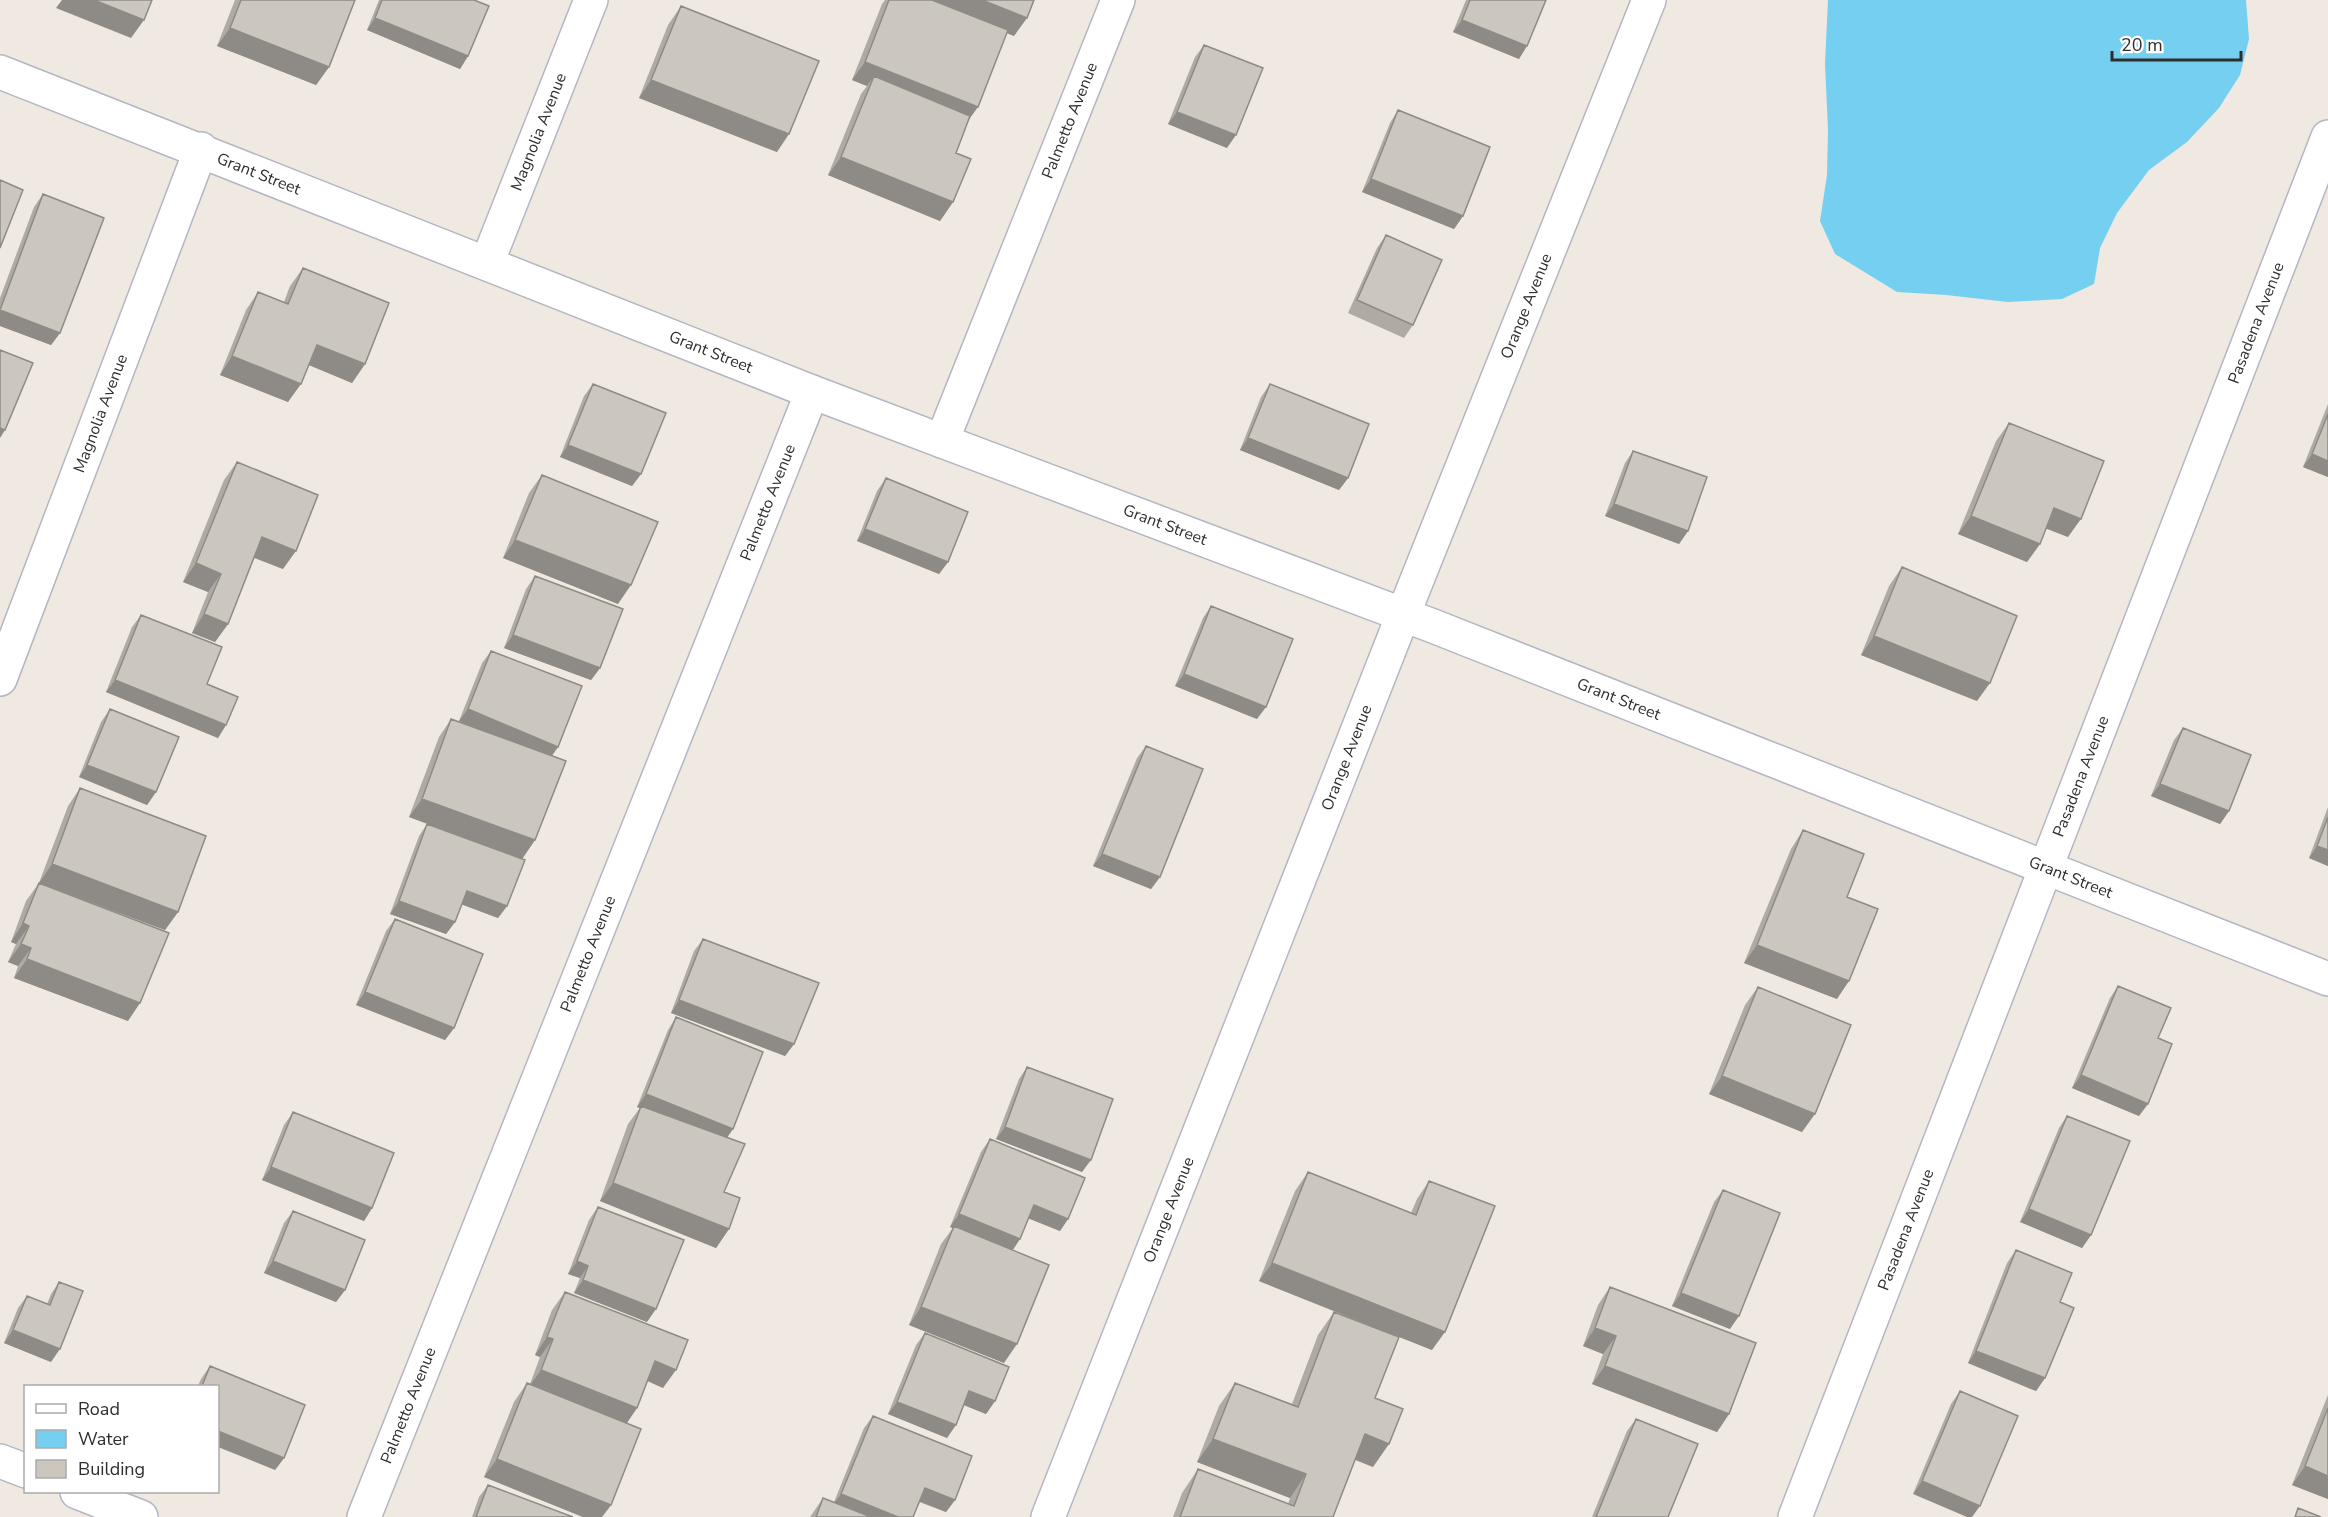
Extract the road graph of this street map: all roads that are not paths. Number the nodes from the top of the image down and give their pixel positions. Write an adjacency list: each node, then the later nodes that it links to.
1 (591, 0): 7 (street, Magnolia Avenue)
2 (1118, 0): 9 (street, Palmetto Avenue)
3 (1649, 0): 10 (street, Orange Avenue)
4 (0, 72): 6 (street, Grant Street)
5 (2328, 137): 12 (street, Pasadena Avenue)
6 (201, 149): 7 (street, Grant Street); 11 (street, Magnolia Avenue)
7 (487, 264): 8 (street, Grant Street)
8 (812, 392): 9 (street, Grant Street); 18 (street, Palmetto Avenue)
9 (942, 441): 10 (street, Grant Street)
10 (1403, 615): 12 (street, Grant Street); 19 (street, Orange Avenue)
11 (0, 679)
12 (2045, 869): 13 (street, Grant Street); 20 (street, Pasadena Avenue)
13 (2328, 979)
14 (0, 1461): 15 (street)
15 (24, 1470)
16 (82, 1493): 17 (street)
17 (141, 1517)
18 (364, 1517)
19 (1048, 1517)
20 (1795, 1517)

